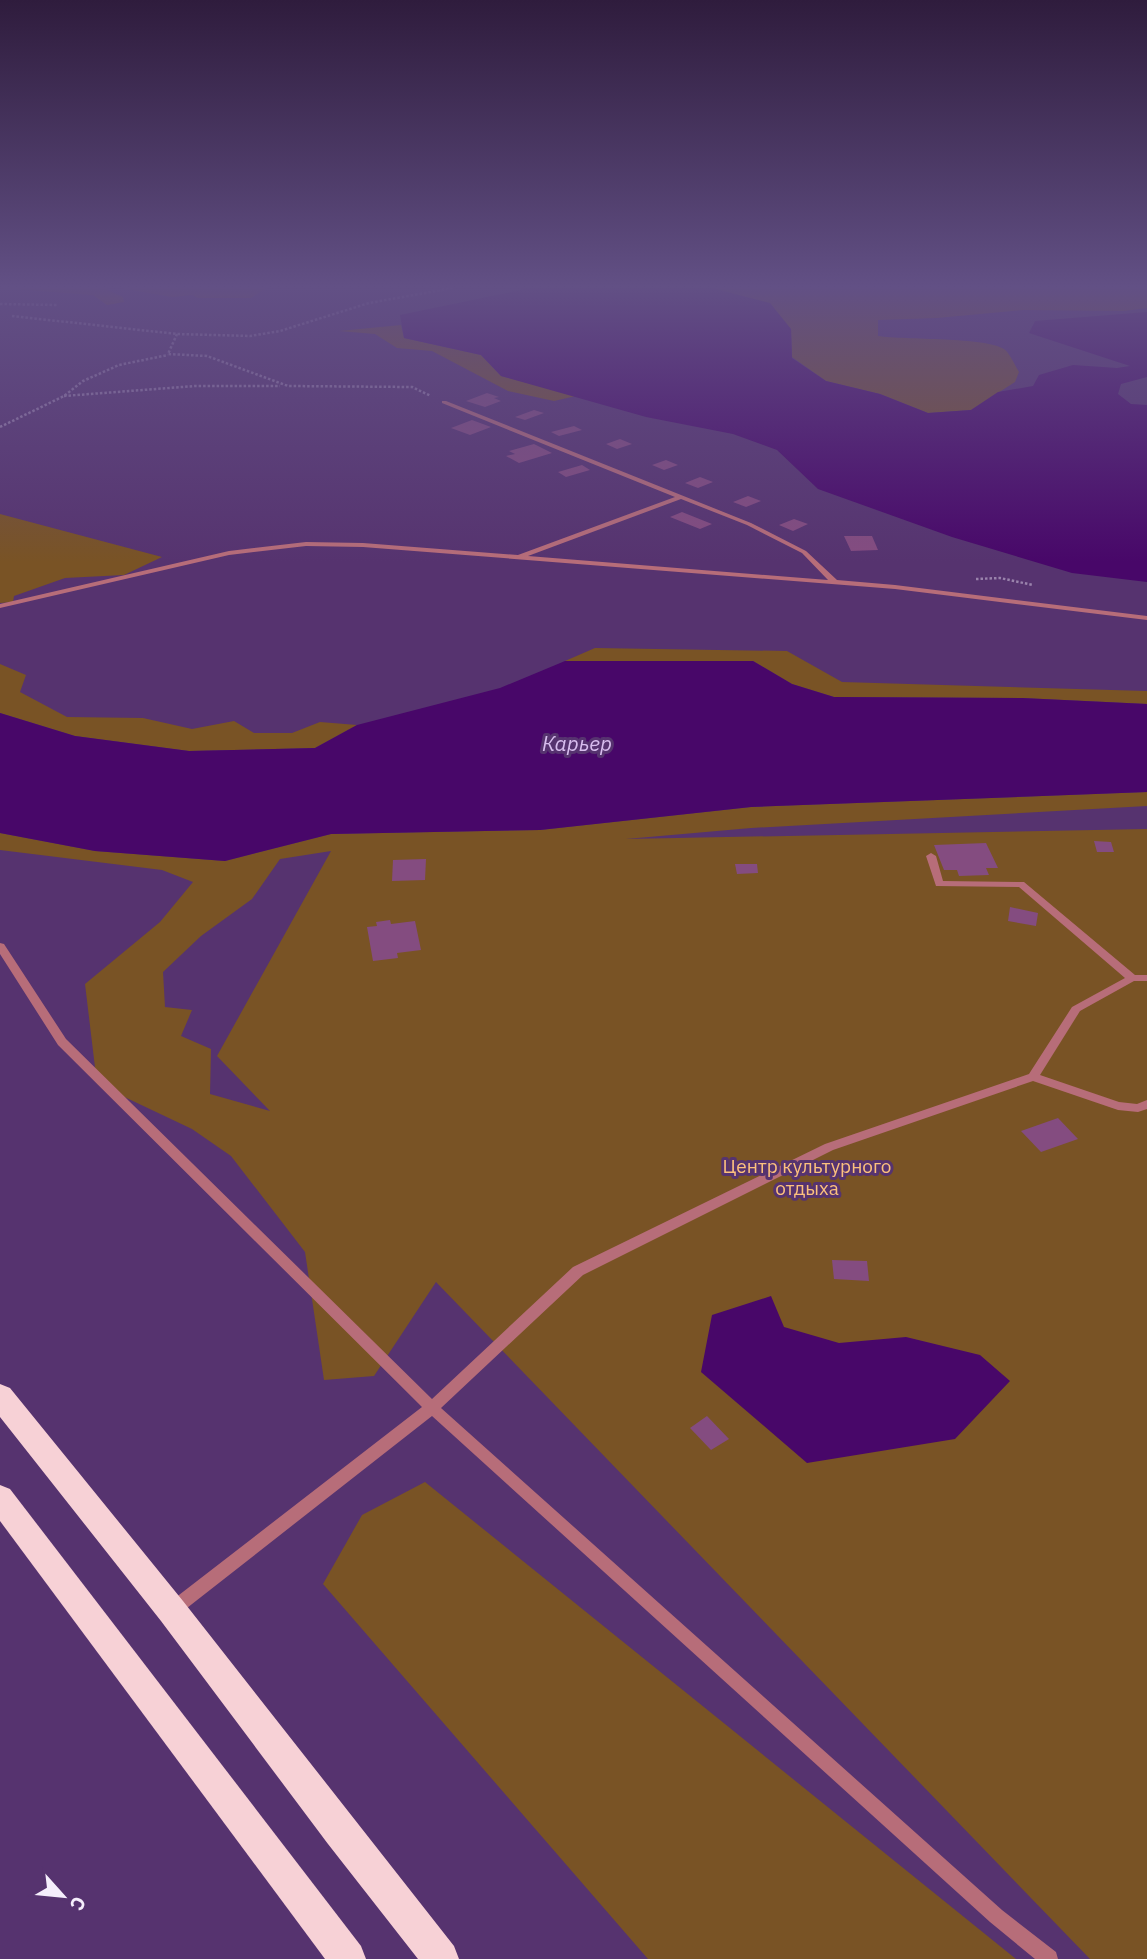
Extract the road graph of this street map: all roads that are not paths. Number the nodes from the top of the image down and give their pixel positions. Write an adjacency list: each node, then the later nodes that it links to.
1 (444, 402): 2 (lane)
2 (680, 496): 3 (lane); 4 (lane)
3 (519, 557): 4 (lane); 5 (lane)
4 (835, 582): 6 (lane)
5 (0, 606)
6 (1147, 618)
7 (931, 856): 9 (lane)
8 (0, 946): 14 (lane)
9 (1132, 978): 10 (lane); 11 (lane)
10 (1147, 978)
11 (1033, 1077): 12 (lane); 14 (lane)
12 (1147, 1104)
13 (0, 1396): 16 (highway)
14 (432, 1408): 16 (lane); 19 (lane)
15 (0, 1498): 17 (highway)
16 (172, 1611): 18 (highway)
17 (348, 1959)
18 (441, 1959)
19 (1049, 1959)

